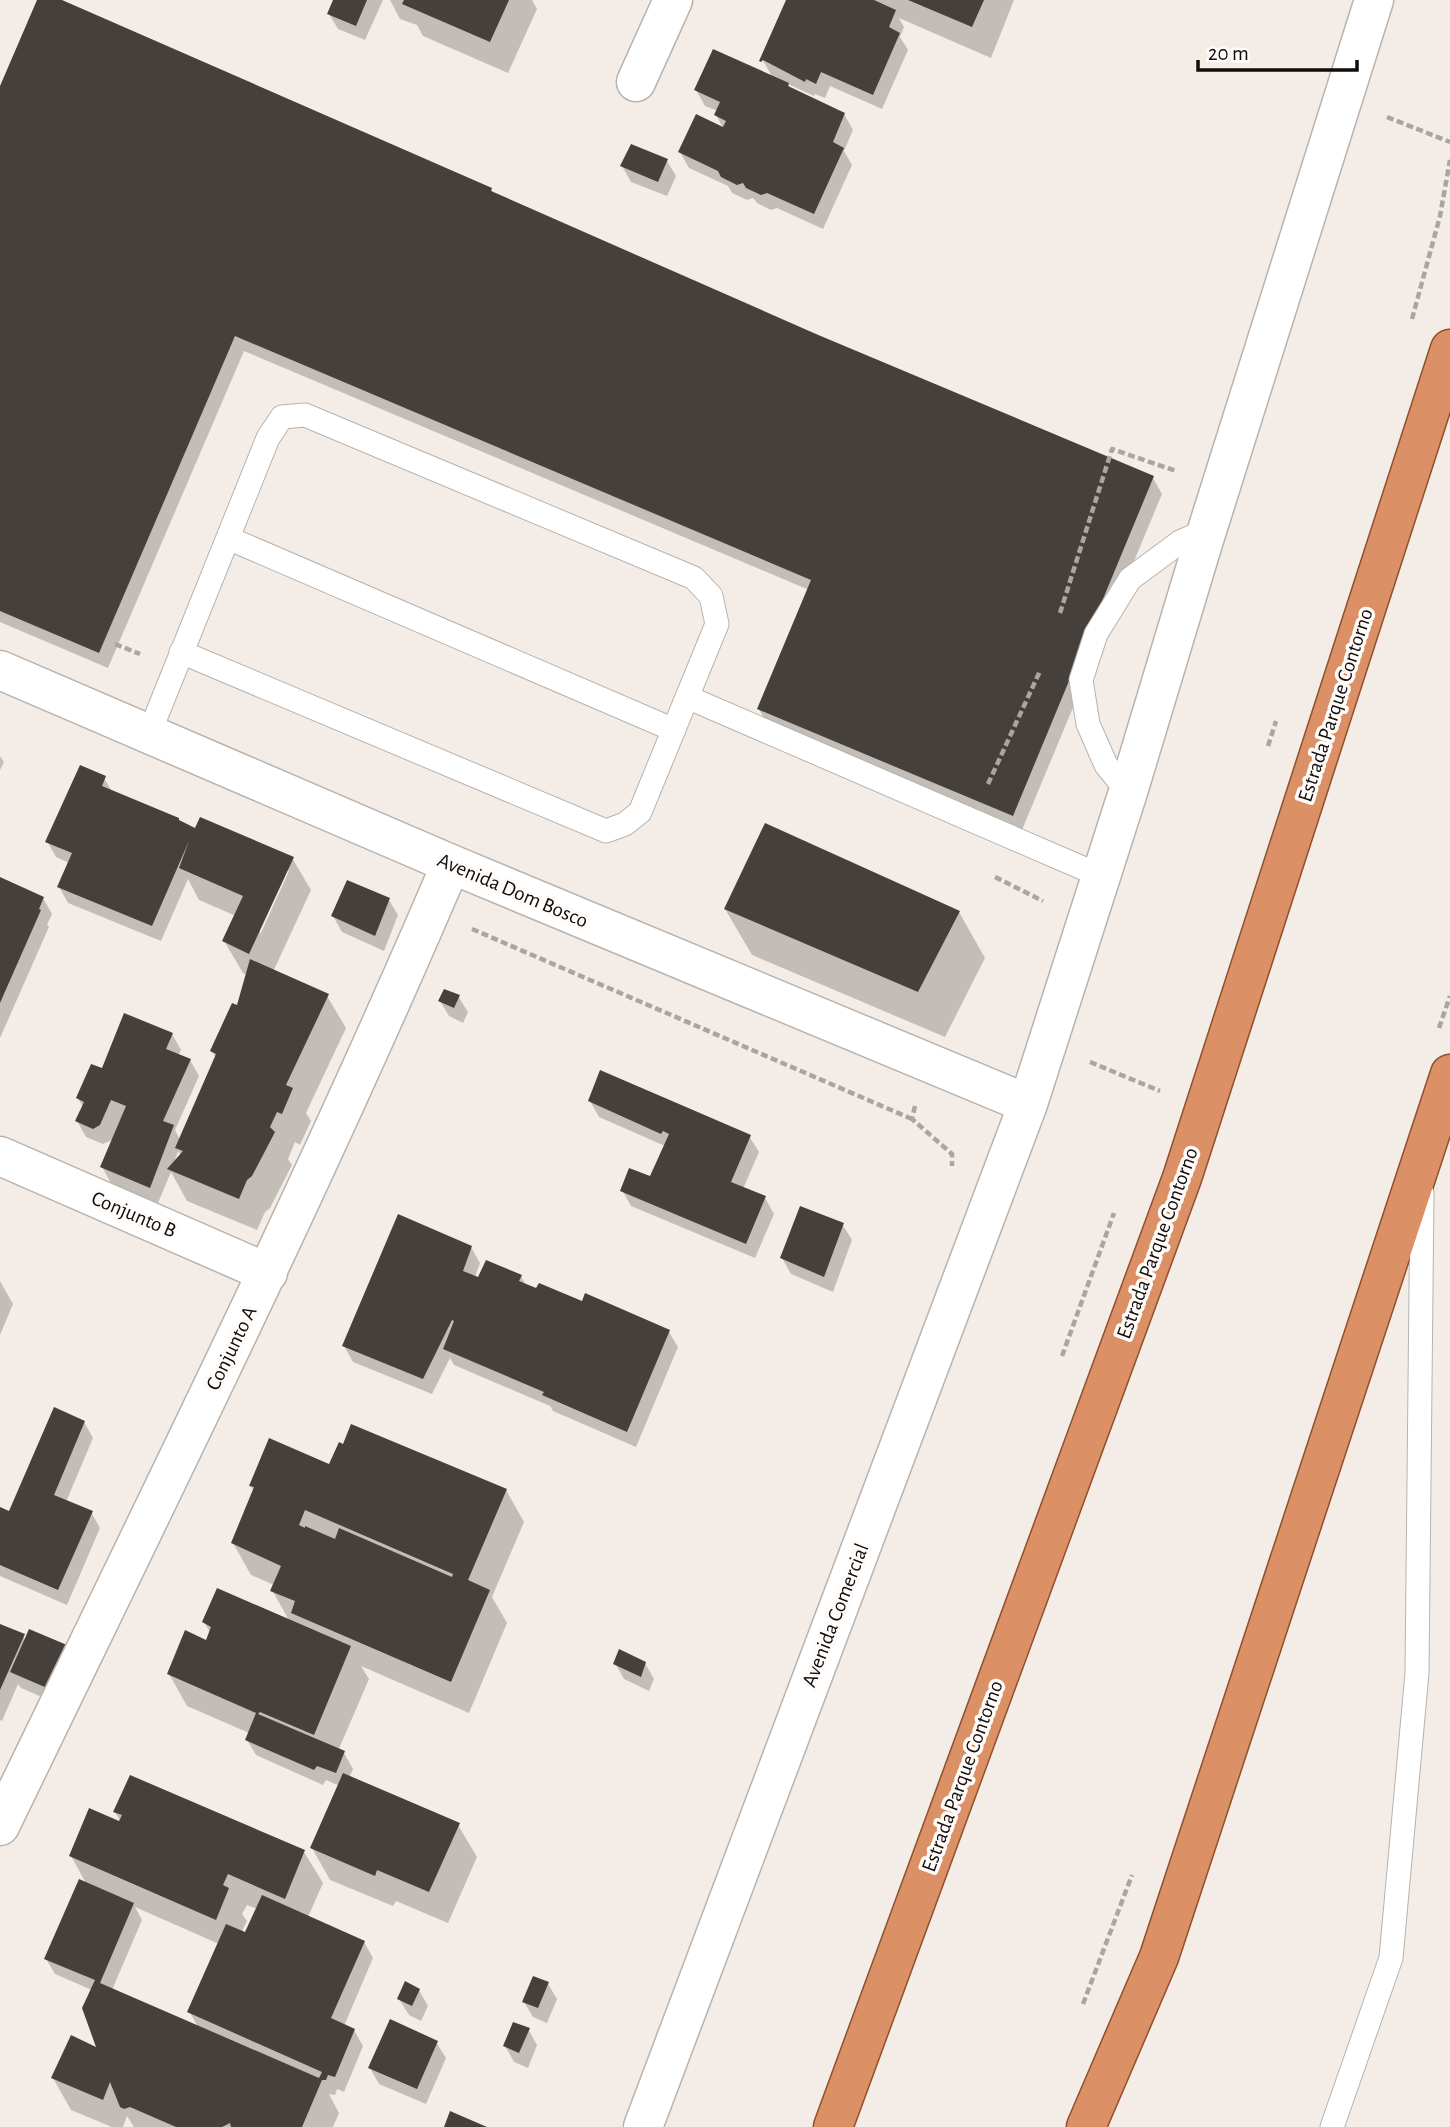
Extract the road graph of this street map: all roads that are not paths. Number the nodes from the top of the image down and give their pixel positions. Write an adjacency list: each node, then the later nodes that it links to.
1 (673, 0): 3 (street)
2 (1374, 0): 5 (street, Avenida Comercial)
3 (636, 82)
4 (1450, 349): 22 (highway, Estrada Parque Contorno)
5 (1207, 530): 12 (street, Avenida Comercial); 12 (lane)
6 (228, 538): 7 (lane); 9 (lane); 10 (lane)
7 (181, 652): 10 (lane); 11 (lane)
8 (0, 670): 11 (street, Avenida Dom Bosco)
9 (687, 697): 10 (lane); 14 (lane)
10 (674, 730)
11 (149, 734): 13 (street, Avenida Dom Bosco)
12 (1128, 793): 14 (street, Avenida Comercial)
13 (451, 864): 16 (street, Avenida Dom Bosco); 19 (street, Conjunto A)
14 (1101, 876): 16 (street, Avenida Comercial)
15 (1450, 1074): 18 (highway)
16 (1028, 1104): 21 (street, Avenida Comercial)
17 (0, 1156): 19 (street, Conjunto B)
18 (1422, 1159): 23 (highway); 24 (lane)
19 (268, 1272): 20 (street, Conjunto A)
20 (0, 1826)
21 (643, 2127)
22 (833, 2127)
23 (1086, 2127)
24 (1332, 2127)

